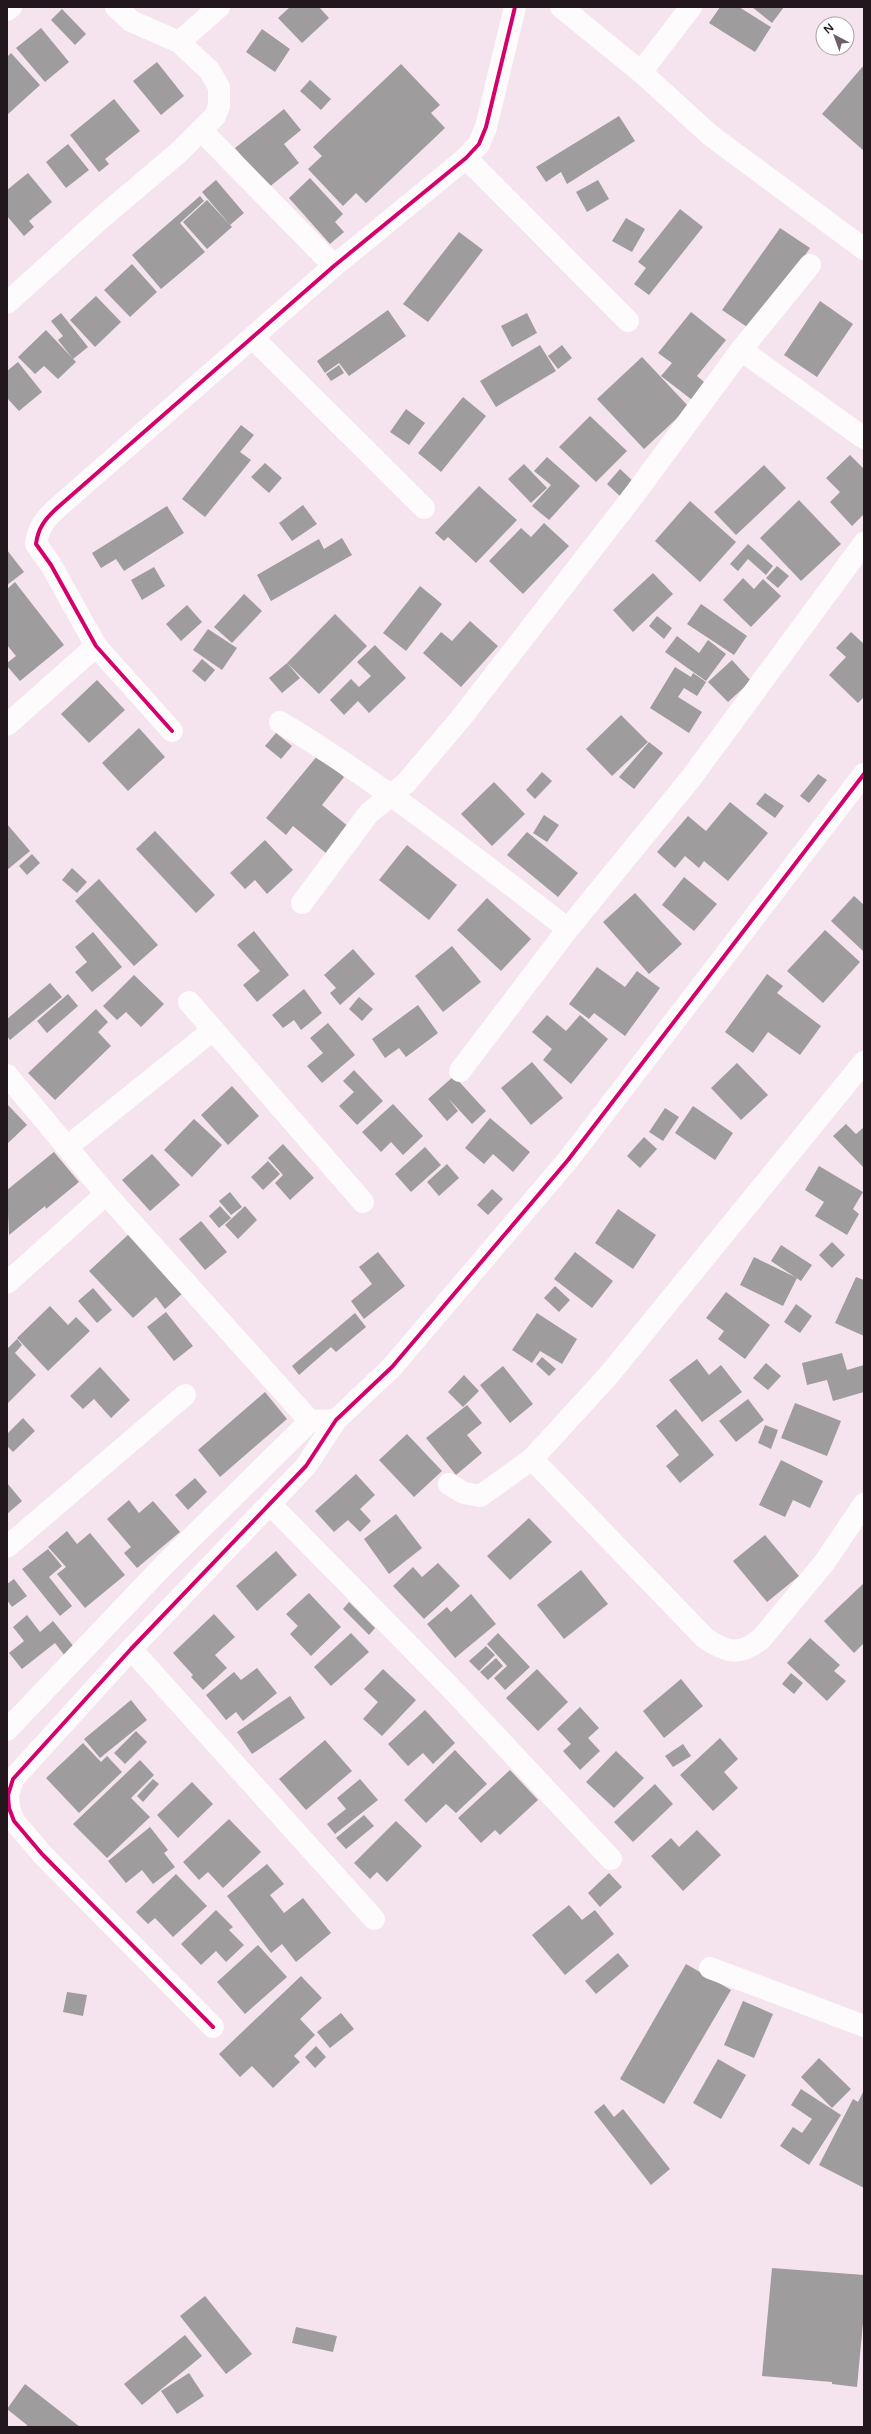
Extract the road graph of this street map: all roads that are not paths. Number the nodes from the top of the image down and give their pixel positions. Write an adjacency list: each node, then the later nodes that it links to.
1 (10, 7): 7 (street)
2 (116, 7): 8 (street)
3 (220, 7): 8 (street)
4 (515, 7): 11 (street)
5 (561, 7): 9 (street)
6 (691, 7): 9 (street)
7 (7, 10)
8 (179, 42): 10 (street)
9 (641, 72): 12 (street)
10 (202, 131): 14 (street); 15 (street)
11 (466, 158): 14 (street); 16 (street)
12 (864, 249)
13 (810, 265): 18 (street)
14 (334, 266): 17 (street)
15 (7, 303)
16 (628, 321)
17 (252, 338): 20 (street); 22 (street)
18 (741, 350): 19 (street); 27 (street)
19 (864, 438)
20 (424, 508)
21 (864, 543): 29 (street)
22 (96, 646): 24 (street); 25 (street)
23 (280, 722): 27 (street)
24 (7, 725)
25 (172, 731)
26 (864, 774): 40 (street)
27 (391, 795): 28 (street); 29 (street)
28 (302, 903)
29 (568, 929): 33 (street)
30 (189, 1002): 31 (street)
31 (213, 1030): 35 (street); 37 (street)
32 (864, 1062): 42 (street)
33 (460, 1071)
34 (7, 1075): 35 (street)
35 (67, 1147): 36 (street)
36 (106, 1194): 38 (street); 41 (street)
37 (363, 1202)
38 (7, 1282)
39 (185, 1395): 46 (street)
40 (336, 1420): 41 (street); 44 (street)
41 (310, 1421): 48 (street)
42 (532, 1459): 43 (street); 45 (street)
43 (449, 1484)
44 (270, 1504): 47 (street); 49 (street)
45 (864, 1504)
46 (7, 1547)
47 (131, 1649): 50 (street); 53 (street)
48 (7, 1730)
49 (611, 1859)
50 (374, 1919)
51 (710, 1968): 52 (street)
52 (864, 2026)
53 (213, 2027)

